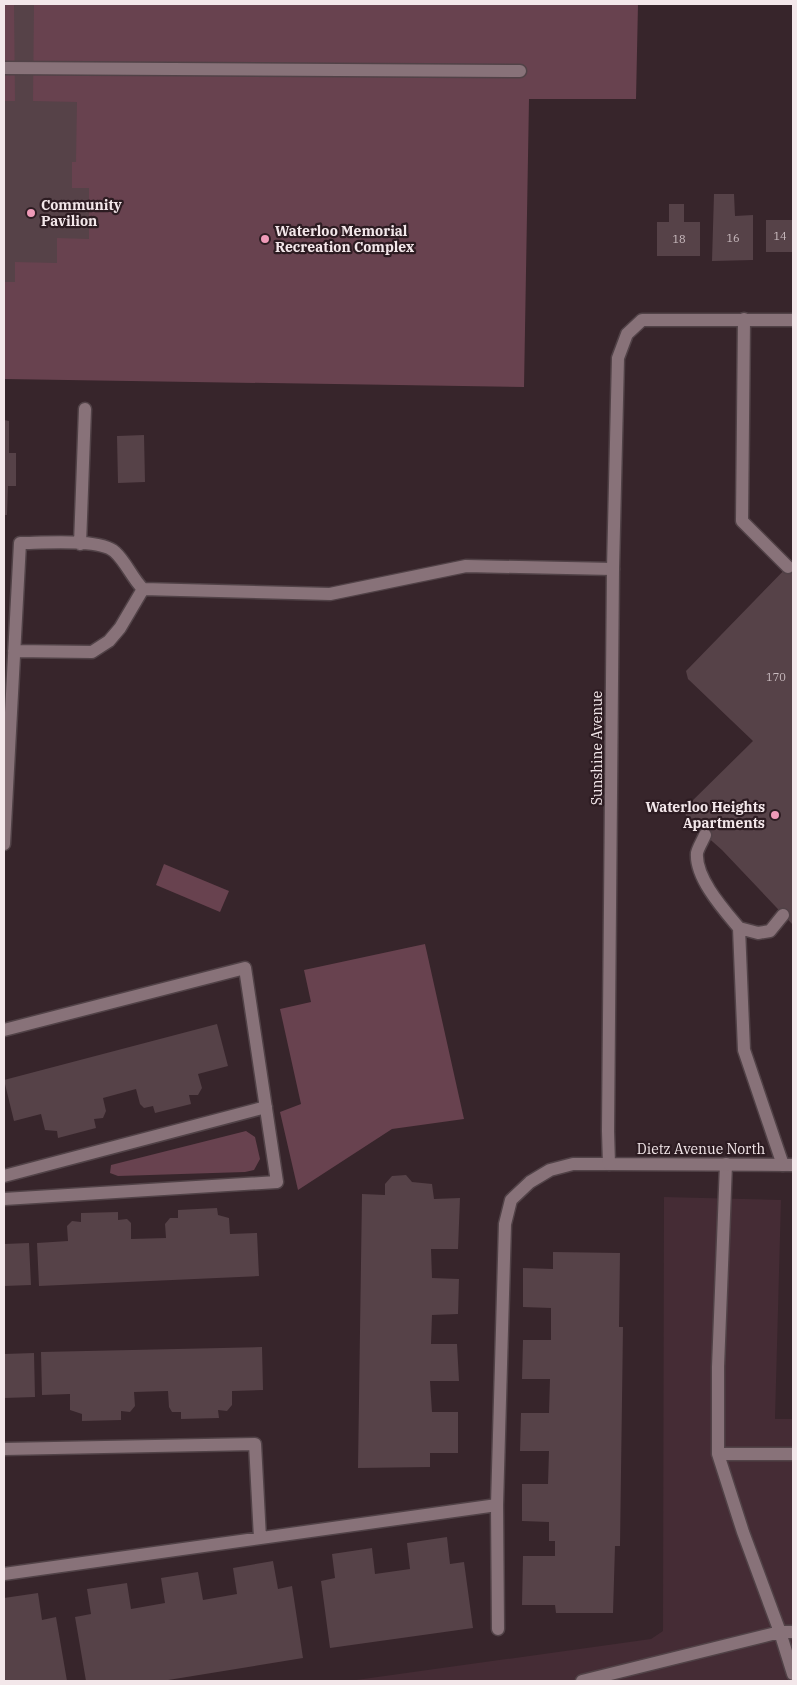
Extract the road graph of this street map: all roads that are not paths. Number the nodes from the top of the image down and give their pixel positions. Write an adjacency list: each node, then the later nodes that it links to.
1 (4, 68): 2 (street)
2 (520, 72)
3 (744, 320): 4 (street); 7 (street); 8 (street, Sunshine Avenue)
4 (793, 320)
5 (85, 409): 6 (street)
6 (80, 544): 9 (street); 10 (street)
7 (788, 567)
8 (613, 569): 9 (street); 17 (street, Sunshine Avenue)
9 (143, 589): 10 (street)
10 (14, 651): 12 (street)
11 (705, 835): 14 (street)
12 (4, 844)
13 (783, 915): 14 (street)
14 (739, 928): 19 (street)
15 (4, 1030): 16 (street)
16 (266, 1107): 20 (street); 21 (street)
17 (609, 1164): 18 (street, Dietz Avenue North); 25 (street, Dietz Avenue North)
18 (726, 1164): 19 (street, Dietz Avenue North); 23 (street)
19 (788, 1165)
20 (4, 1176)
21 (4, 1199)
22 (4, 1449): 26 (street)
23 (718, 1454): 24 (street); 29 (street)
24 (793, 1454)
25 (496, 1505): 26 (street); 28 (street, Dietz Avenue North)
26 (260, 1538): 27 (street)
27 (4, 1574)
28 (498, 1630)
29 (780, 1632): 30 (street); 31 (street); 32 (street)
30 (793, 1632)
31 (793, 1674)
32 (582, 1681)

